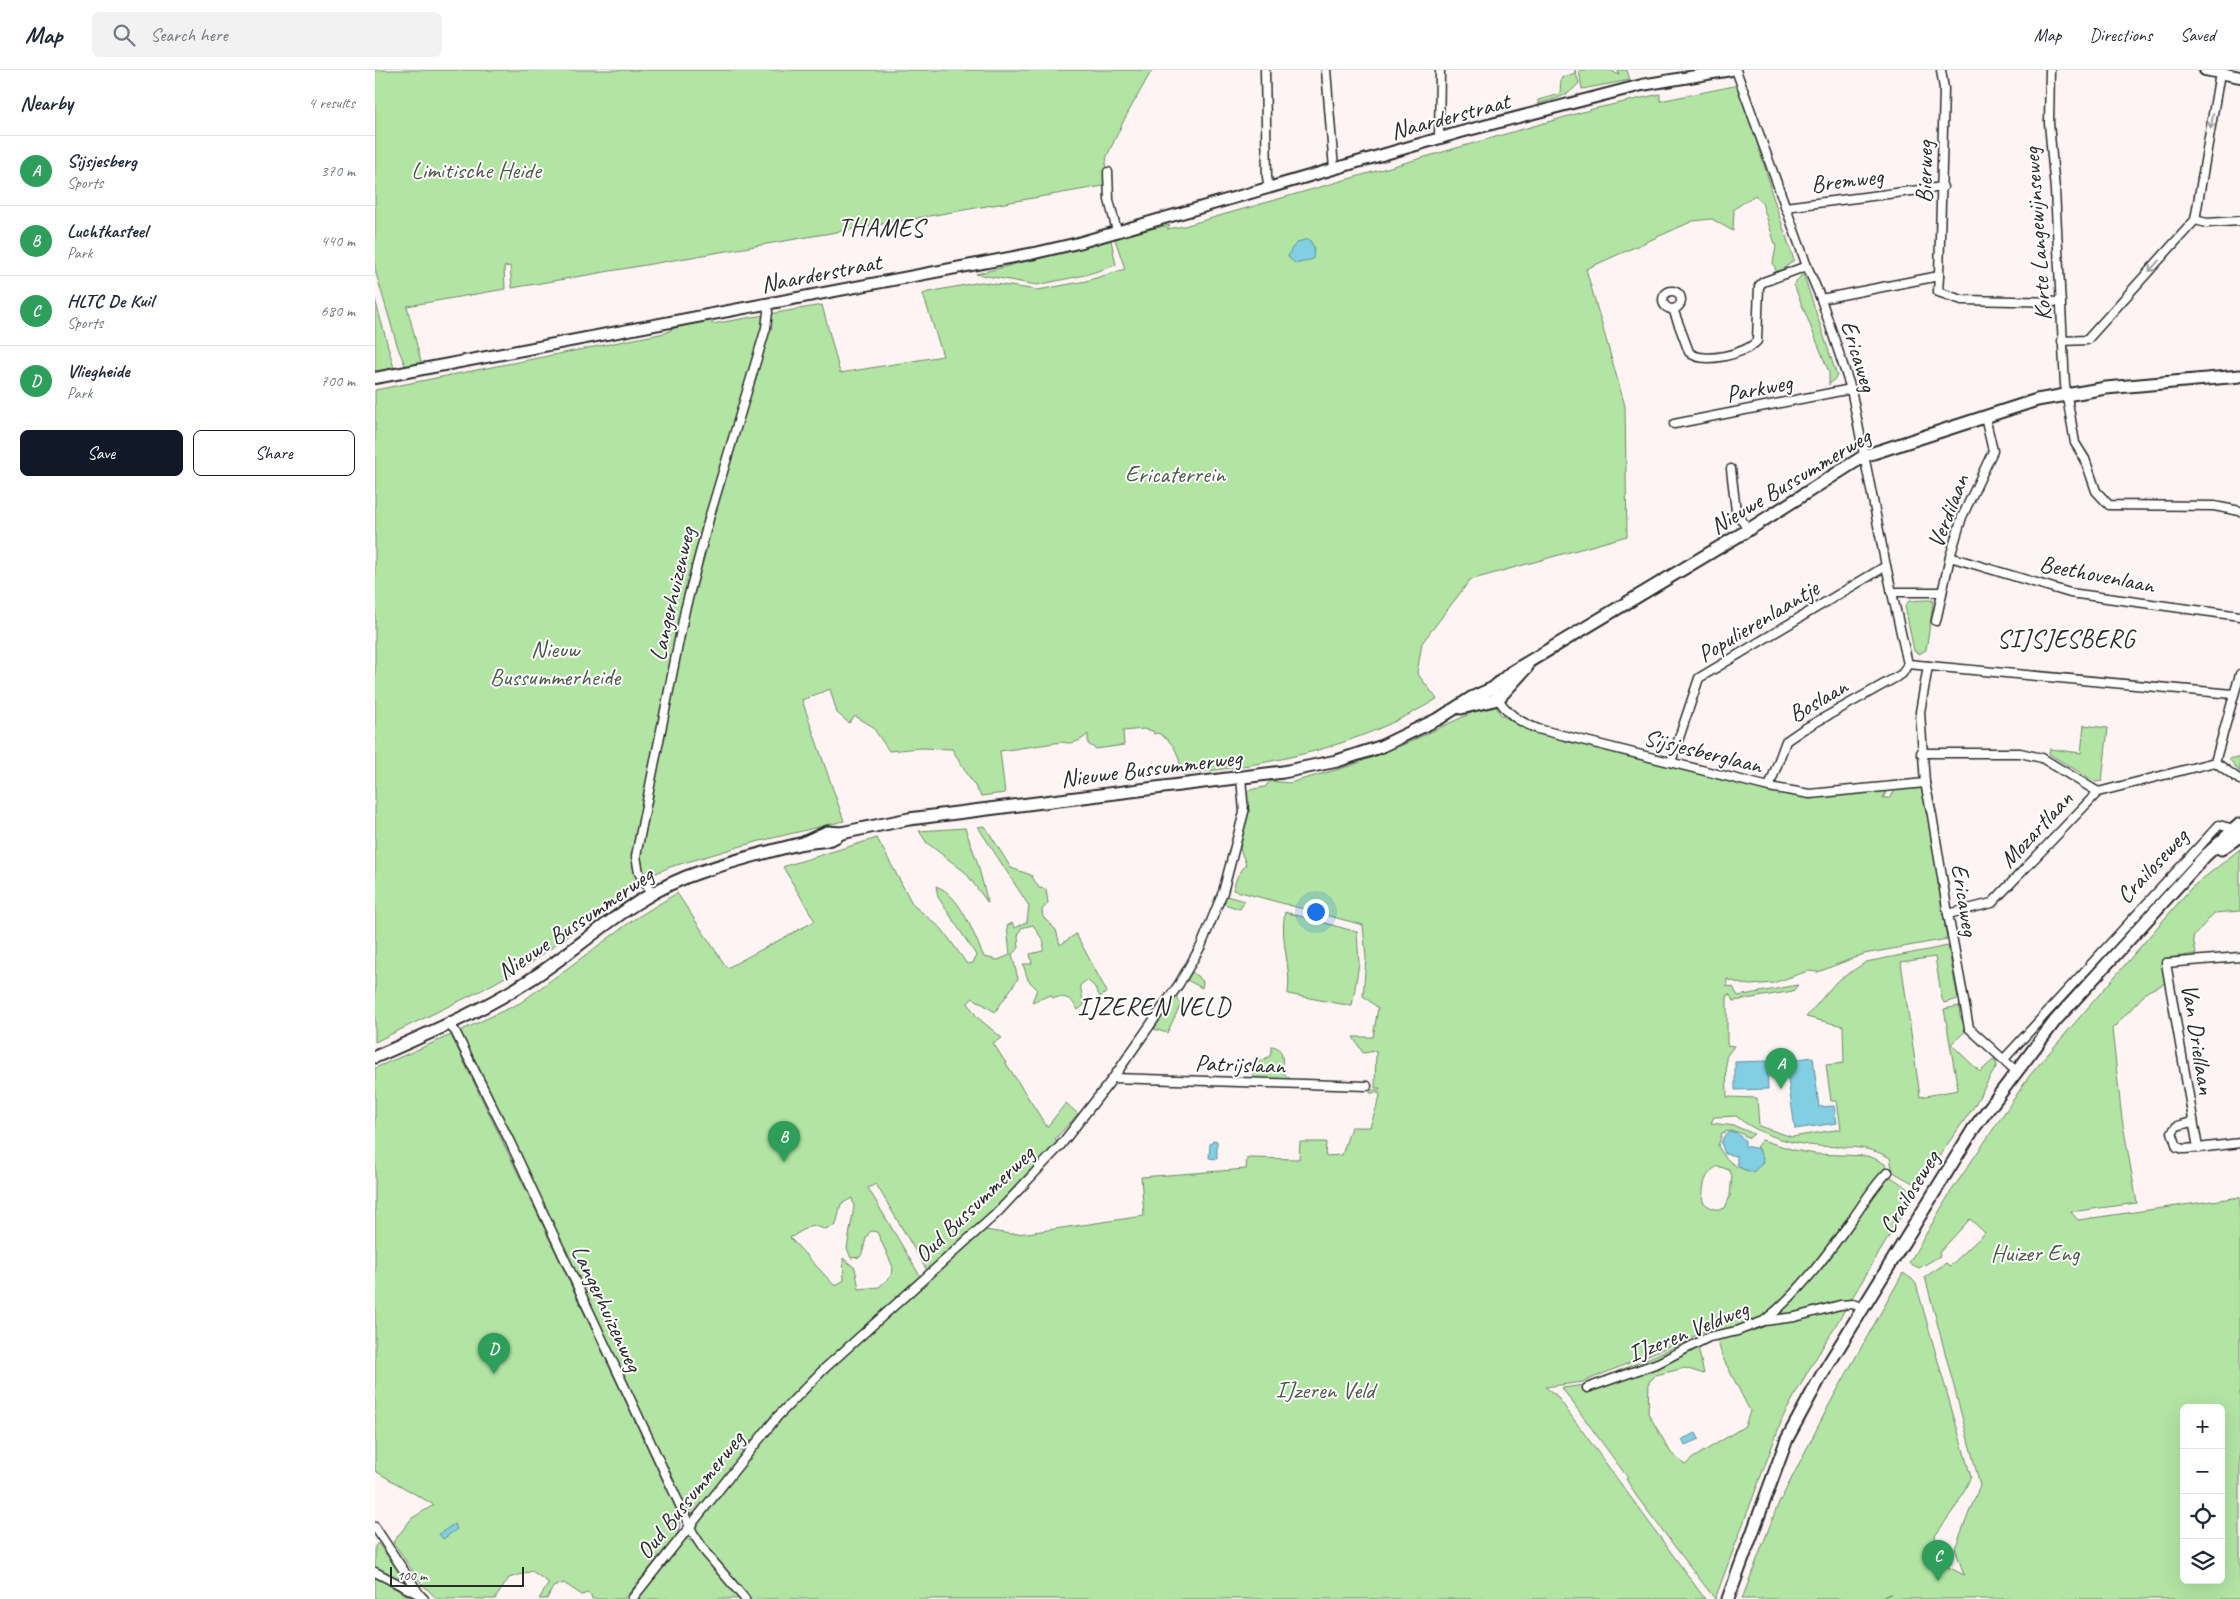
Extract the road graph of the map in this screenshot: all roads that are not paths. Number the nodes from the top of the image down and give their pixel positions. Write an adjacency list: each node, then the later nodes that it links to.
1 (1265, 70): 15 (street)
2 (1326, 70): 12 (street)
3 (1439, 70): 11 (street)
4 (1731, 70): 11 (street, Naarderstraat)
5 (1735, 70): 16 (street, Ericaweg)
6 (1941, 70): 14 (street, Bierweg)
7 (2050, 70): 23 (street, Korte Langewijnseweg)
8 (2205, 70): 9 (street)
9 (2220, 73): 10 (street); 17 (street, one-way to 17)
10 (2240, 76)
11 (1439, 138): 12 (street, Naarderstraat)
12 (1334, 169): 15 (street, Naarderstraat)
13 (1108, 172): 19 (street)
14 (1943, 187): 16 (street, Bremweg); 21 (street, Bierweg)
15 (1269, 188): 19 (street, Naarderstraat)
16 (1785, 207): 20 (street, Ericaweg)
17 (2195, 220): 18 (street); 26 (street, one-way to 26)
18 (2240, 221)
19 (1117, 231): 24 (street, Naarderstraat)
20 (1807, 266): 22 (street, Ericaweg); 25 (street)
21 (1939, 276): 22 (street); 23 (street)
22 (1821, 299): 29 (street, Ericaweg)
23 (2061, 302): 26 (street, Korte Langewijnseweg)
24 (767, 304): 28 (street, Naarderstraat); 60 (street, Langerhuizenweg)
25 (1673, 309)
26 (2062, 341): 30 (street, Korte Langewijnseweg)
27 (2240, 376): 30 (main road, Nieuwe Bussummerweg)
28 (375, 378)
29 (1851, 389): 32 (street, Parkweg); 33 (street, Ericaweg)
30 (2067, 395): 31 (main road, Nieuwe Bussummerweg); 35 (street, Korte Langewijnseweg)
31 (1985, 417): 33 (main road, Nieuwe Bussummerweg); 37 (street, Verdilaan)
32 (1674, 424)
33 (1864, 456): 36 (main road, Nieuwe Bussummerweg); 38 (street, Ericaweg)
34 (1731, 469): 36 (street)
35 (2240, 510)
36 (1748, 530): 43 (main road, Nieuwe Bussummerweg)
37 (1950, 557): 40 (street, Verdilaan); 41 (street, Beethovenlaan)
38 (1886, 566): 39 (street, Ericaweg); 52 (street, Populierenlaantje)
39 (1891, 592): 40 (street); 44 (street, Ericaweg)
40 (1942, 592): 42 (street, Verdilaan)
41 (2240, 616)
42 (1937, 621)
43 (1533, 661): 47 (main road, Nieuwe Bussummerweg); 49 (main road, Nieuwe Bussummerweg)
44 (1909, 664): 45 (street); 57 (street, Boslaan)
45 (1928, 666): 48 (street); 51 (street, Ericaweg)
46 (2240, 674): 48 (street)
47 (1493, 688): 49 (street, Sijsjesberglaan); 50 (main road, Nieuwe Bussummerweg)
48 (2233, 694): 53 (street)
49 (1498, 699): 50 (main road, Nieuwe Bussummerweg); 52 (street, Sijsjesberglaan)
50 (1456, 708): 54 (main road, Nieuwe Bussummerweg)
51 (1921, 753): 56 (street, Ericaweg); 58 (street)
52 (1671, 762): 57 (street, Sijsjesberglaan)
53 (2215, 762): 55 (street); 58 (street)
54 (1241, 778): 60 (main road, Nieuwe Bussummerweg); 67 (street, Oud Bussummerweg)
55 (2240, 780)
56 (1925, 783): 57 (street, Sijsjesberglaan); 61 (street, Ericaweg)
57 (1769, 787)
58 (2098, 792): 61 (street, Mozartlaan)
59 (2239, 831): 65 (street, Crailoseweg); 66 (main road, Crailoseweg)
60 (651, 893): 63 (main road, Nieuwe Bussummerweg)
61 (1948, 914): 65 (street, Ericaweg)
62 (2240, 957): 69 (street, Van Driellaan)
63 (449, 1024): 64 (main road, Nieuwe Bussummerweg); 76 (street, Langerhuizenweg)
64 (375, 1057)
65 (2004, 1059): 66 (street, Ericaweg)
66 (2017, 1072): 73 (main road, Crailoseweg)
67 (1113, 1078): 68 (street, Patrijslaan); 76 (street, Oud Bussummerweg)
68 (1367, 1086)
69 (2192, 1122): 71 (street, Van Driellaan); 71 (street, Van Driellaan)
70 (2240, 1142): 71 (street)
71 (2198, 1148)
72 (1888, 1172): 74 (street)
73 (1863, 1308): 74 (street, IJzeren Veldweg); 82 (main road, Crailoseweg)
74 (1764, 1321): 75 (street, IJzeren Veldweg)
75 (1587, 1388)
76 (689, 1526): 80 (street, Oud Bussummerweg); 81 (street, Langerhuizenweg)
77 (376, 1530): 79 (street)
78 (375, 1572): 79 (street)
79 (422, 1597)
80 (632, 1599)
81 (745, 1599)
82 (1728, 1599)

